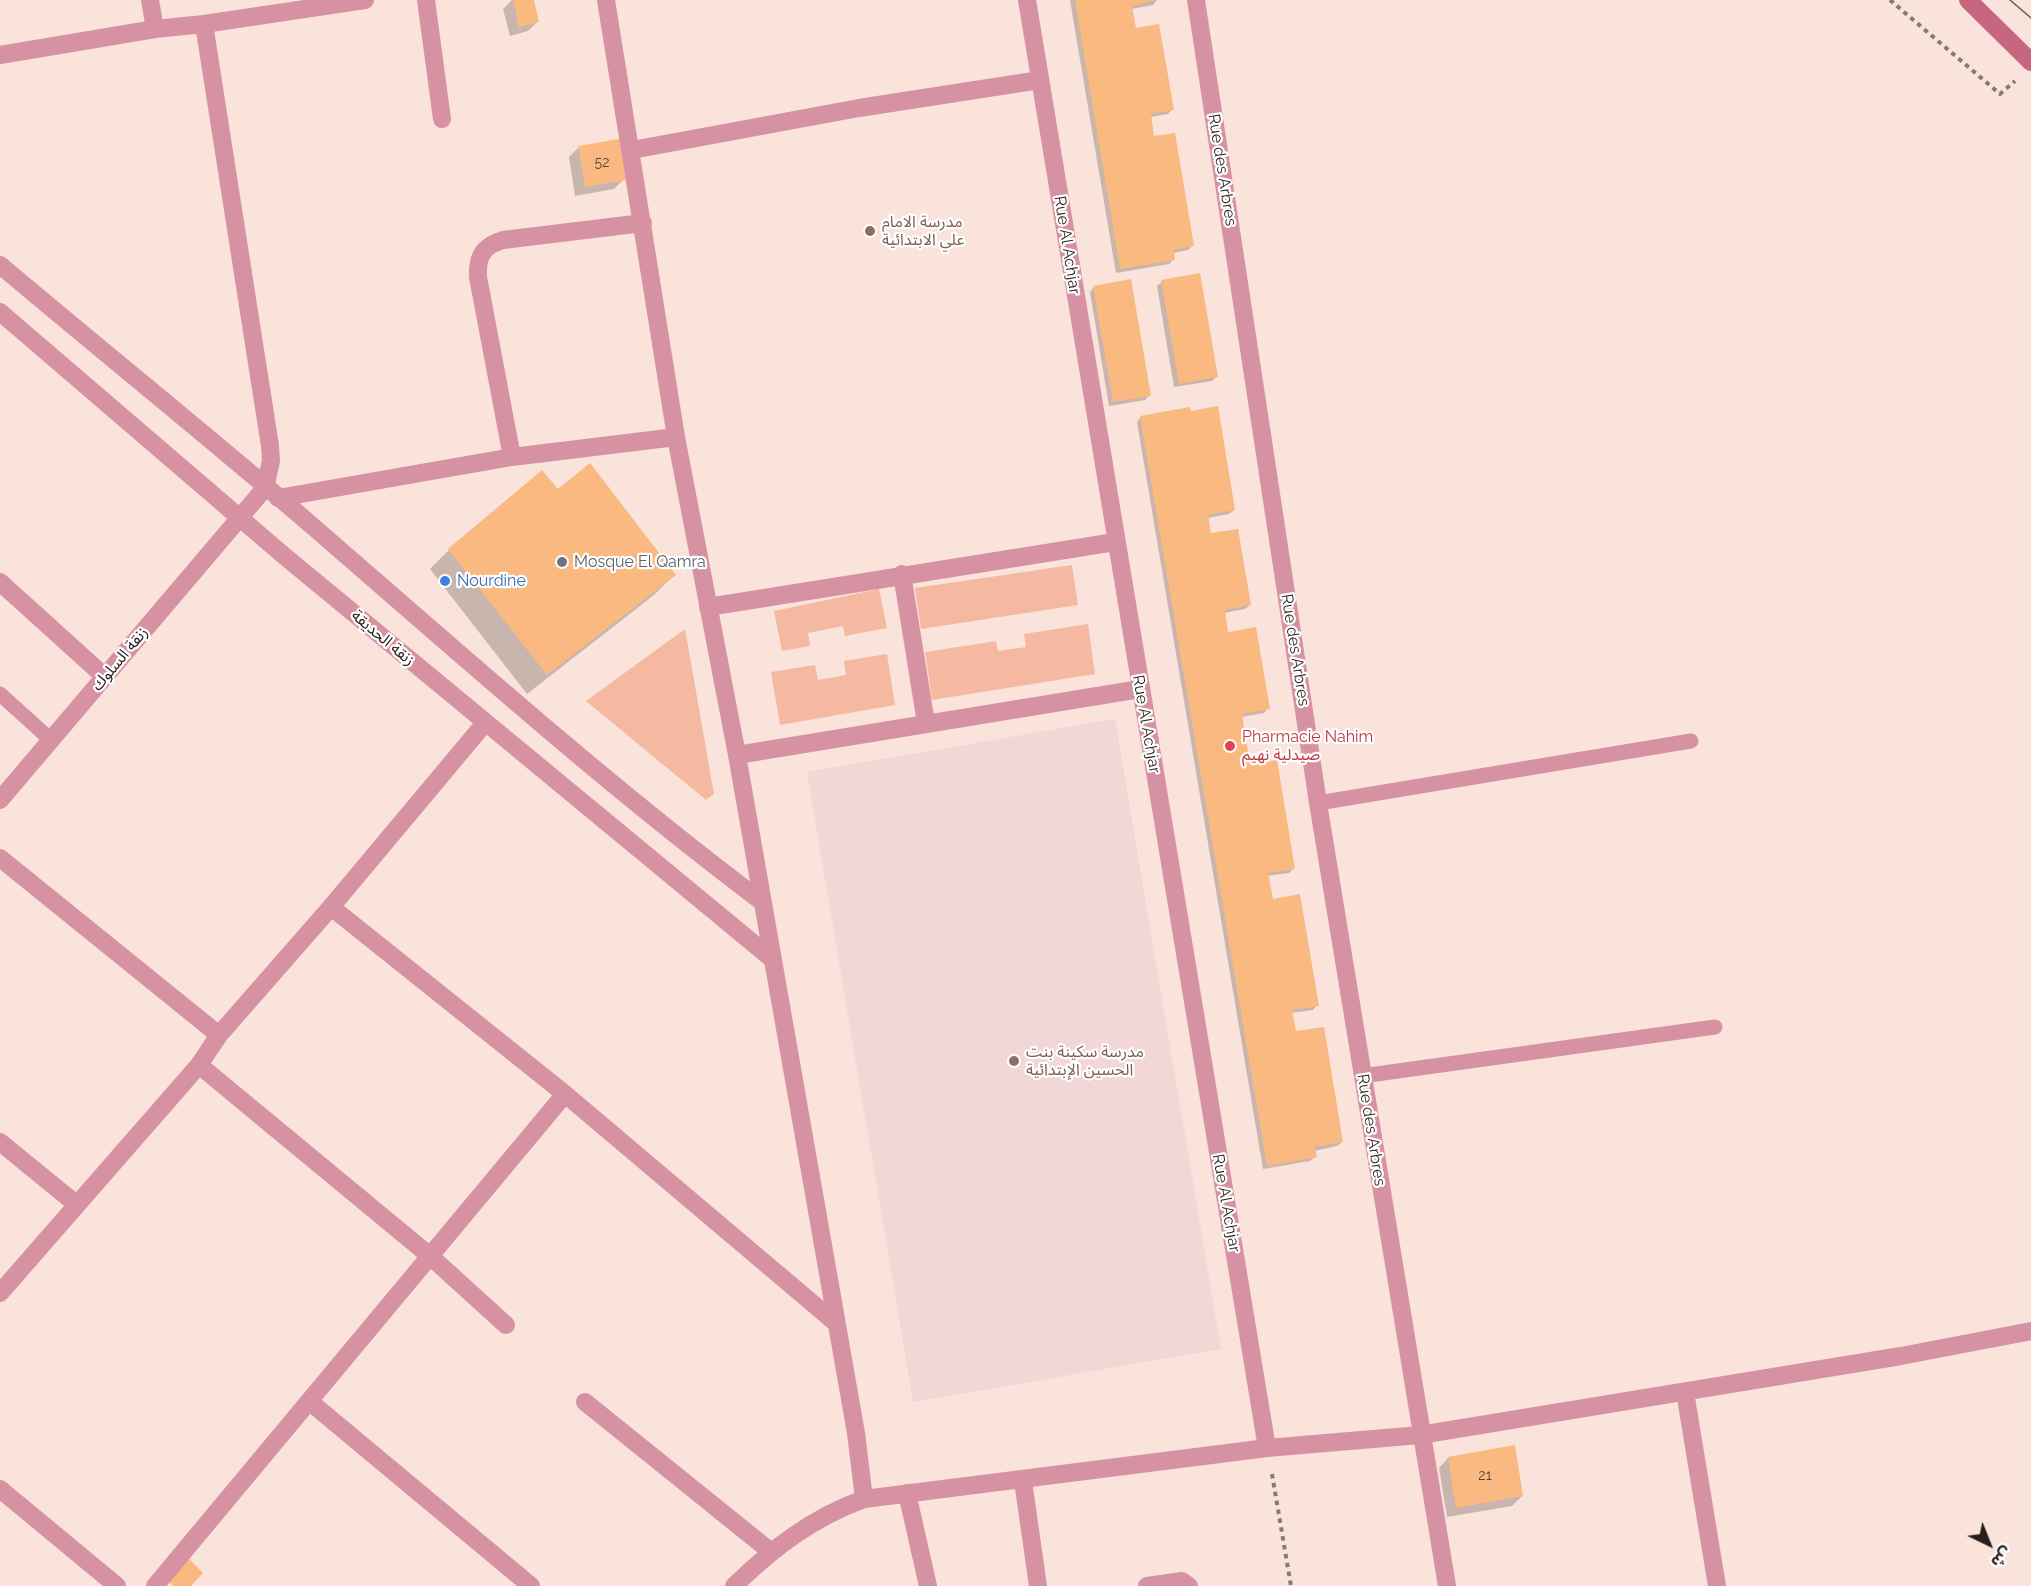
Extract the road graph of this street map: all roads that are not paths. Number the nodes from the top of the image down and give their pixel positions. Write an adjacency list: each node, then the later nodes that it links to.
1 (150, 0): 10 (street)
2 (365, 0): 8 (street)
3 (426, 0): 14 (street)
4 (606, 0): 15 (street)
5 (1026, 0): 13 (street, Rue Al Achjar)
6 (1196, 0): 36 (street, Rue des Arbres)
7 (1968, 0): 12 (main road)
8 (335, 2): 9 (street)
9 (204, 24): 10 (street); 21 (street)
10 (155, 29): 11 (street)
11 (0, 55)
12 (2031, 62)
13 (1040, 80): 15 (street); 23 (street, Rue Al Achjar)
14 (442, 119)
15 (632, 150): 16 (street)
16 (643, 223): 19 (street); 20 (street)
17 (0, 266): 21 (street)
18 (0, 312): 22 (street, زنقة الحديقة)
19 (676, 437): 20 (street); 26 (street)
20 (512, 457): 21 (street)
21 (271, 493): 22 (street, زنقة السلوك); 38 (street)
22 (238, 517): 27 (street, زنقة السلوك); 30 (street, زنقة الحديقة)
23 (1115, 542): 24 (street); 28 (street, Rue Al Achjar)
24 (902, 574): 26 (street); 31 (street)
25 (0, 582): 27 (street)
26 (708, 607): 34 (street)
27 (105, 677): 32 (street, زنقة السلوك)
28 (1140, 689): 31 (street); 57 (street, Rue Al Achjar)
29 (0, 694): 32 (lane)
30 (484, 723): 39 (street); 40 (street, زنقة الحديقة)
31 (926, 723): 34 (street)
32 (51, 740): 35 (street, زنقة السلوك)
33 (1691, 741): 36 (lane)
34 (737, 755): 38 (street)
35 (0, 800)
36 (1318, 803): 44 (street, Rue des Arbres)
37 (0, 858): 42 (street)
38 (761, 901): 40 (street)
39 (331, 908): 42 (street); 45 (street)
40 (771, 958): 50 (street)
41 (1714, 1027): 44 (lane)
42 (219, 1035): 43 (street)
43 (199, 1065): 47 (street); 48 (street)
44 (1362, 1076): 56 (street, Rue des Arbres)
45 (565, 1094): 48 (street); 50 (street)
46 (0, 1142): 47 (street)
47 (76, 1204): 49 (street)
48 (430, 1256): 51 (street); 54 (street)
49 (0, 1293)
50 (837, 1324): 61 (street)
51 (506, 1325)
52 (2031, 1331): 53 (street)
53 (1685, 1392): 56 (street); 72 (street)
54 (309, 1401): 64 (street); 65 (street)
55 (585, 1402): 62 (street)
56 (1420, 1435): 57 (street); 71 (street, Rue des Arbres)
57 (1267, 1448): 58 (street)
58 (1023, 1481): 60 (street); 68 (street)
59 (0, 1489): 63 (street)
60 (907, 1493): 61 (street); 67 (street)
61 (864, 1499): 62 (street)
62 (770, 1551): 66 (street)
63 (117, 1586)
64 (155, 1586)
65 (531, 1586)
66 (734, 1586)
67 (928, 1586)
68 (1038, 1586)
69 (1147, 1586): 70 (street)
70 (1189, 1586)
71 (1447, 1586)
72 (1717, 1586)

